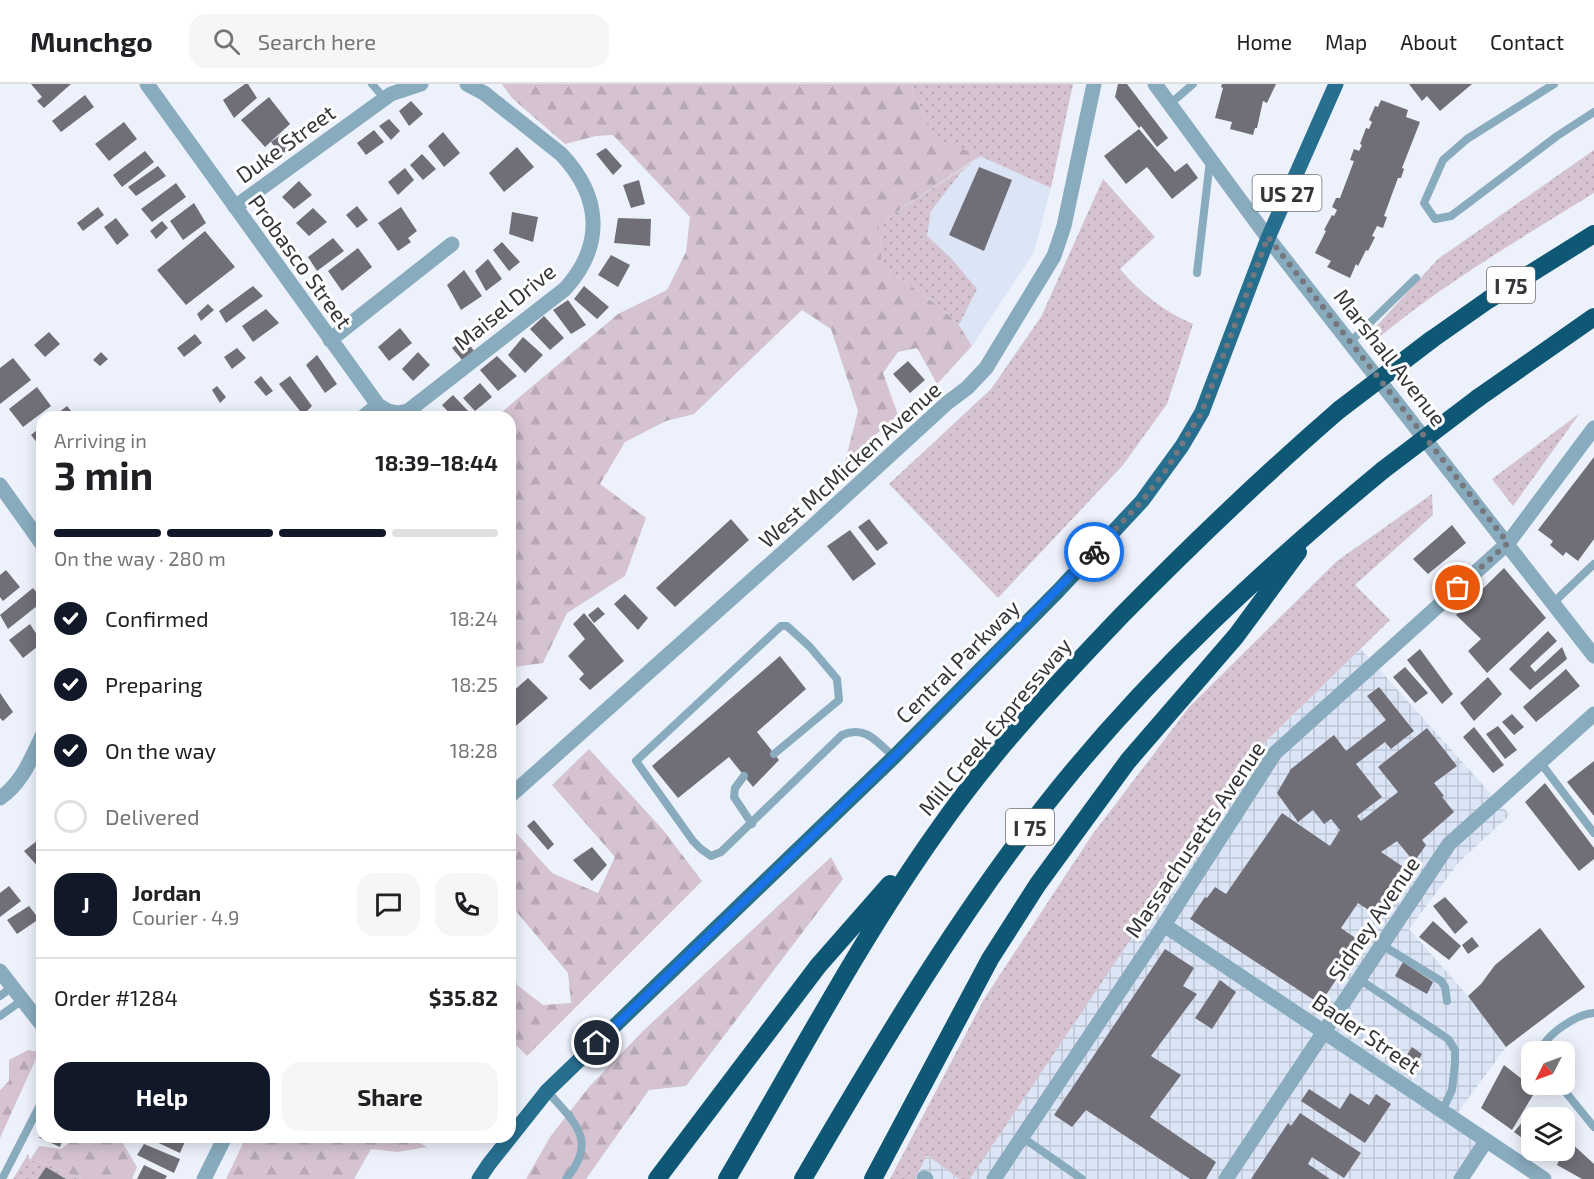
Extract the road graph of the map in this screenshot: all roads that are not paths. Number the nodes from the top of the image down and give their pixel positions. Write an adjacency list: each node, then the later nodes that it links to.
1 (147, 84): 14 (street, Probasco Street)
2 (372, 84): 10 (lane)
3 (421, 84): 10 (street, Duke Street)
4 (467, 84): 26 (street, Maisel Drive)
5 (1094, 84): 41 (street, West McMicken Avenue)
6 (1155, 84): 11 (street, Marshall Avenue)
7 (1193, 84): 11 (lane)
8 (1336, 84): 16 (main road, Central Parkway / US 27)
9 (1554, 84): 12 (lane)
10 (388, 96): 14 (street, Duke Street)
11 (1170, 104): 13 (street, Marshall Avenue)
12 (1594, 112)
13 (1210, 159): 16 (street, Marshall Avenue); 18 (lane)
14 (235, 207): 21 (street, Probasco Street)
15 (1594, 234): 44 (highway, Mill Creek Expressway / I 75, bridge)
16 (1268, 237): 22 (street, Marshall Avenue); 38 (main road, Central Parkway / US 27)
17 (452, 244): 21 (street)
18 (1197, 273)
19 (1416, 278): 22 (lane)
20 (1594, 317): 29 (highway, I 75, bridge)
21 (330, 340): 23 (street, Probasco Street)
22 (1350, 342): 31 (street, Marshall Avenue)
23 (378, 405): 24 (street); 25 (street, Maisel Drive)
24 (370, 411)
25 (387, 411)
26 (408, 411)
27 (1594, 428): 31 (street, Massachusetts Avenue)
28 (0, 485): 30 (street)
29 (1319, 523): 74 (highway, I 75); 75 (highway)
30 (36, 536)
31 (1508, 543): 33 (street, Marshall Avenue); 46 (street, Massachusetts Avenue)
32 (1594, 564): 33 (lane)
33 (1553, 603): 34 (street, Marshall Avenue)
34 (1594, 656)
35 (1594, 714): 39 (street, Sidney Avenue)
36 (36, 748): 42 (street)
37 (774, 753): 43 (lane)
38 (894, 757): 43 (lane); 58 (main road, Central Parkway / US 27)
39 (1540, 762): 45 (lane); 47 (street, Sidney Avenue)
40 (744, 776): 43 (lane)
41 (516, 791)
42 (0, 798)
43 (752, 824)
44 (938, 829): 72 (highway); 73 (highway, Mill Creek Expressway / I 75)
45 (1594, 833)
46 (1164, 925): 56 (street, Bader Street); 64 (street, Massachusetts Avenue)
47 (1382, 945): 49 (street, Sidney Avenue); 52 (lane)
48 (0, 971): 50 (street)
49 (1359, 979): 56 (street, Sidney Avenue); 60 (lane)
50 (6, 992): 51 (street)
51 (21, 1001): 54 (lane); 55 (street)
52 (1447, 1001)
53 (1594, 1013): 57 (lane)
54 (0, 1016)
55 (36, 1018)
56 (1324, 1031): 60 (street, Bader Street); 78 (street, Sidney Avenue)
57 (1547, 1041)
58 (547, 1090): 63 (main road, Central Parkway / US 27); 71 (lane)
59 (1568, 1095): 62 (lane)
60 (1442, 1111): 65 (street, Bader Street)
61 (36, 1113): 68 (lane)
62 (1594, 1127)
63 (516, 1130)
64 (1022, 1137): 76 (street, Massachusetts Avenue); 77 (lane)
65 (1486, 1141): 79 (street); 80 (street, Bader Street)
66 (222, 1143): 69 (street)
67 (505, 1143): 70 (main road, Central Parkway / US 27)
68 (2, 1179)
69 (204, 1179)
70 (479, 1179)
71 (566, 1179)
72 (657, 1179)
73 (727, 1179)
74 (803, 1179)
75 (873, 1179)
76 (994, 1179)
77 (1082, 1179)
78 (1226, 1179)
79 (1461, 1179)
80 (1544, 1179)

